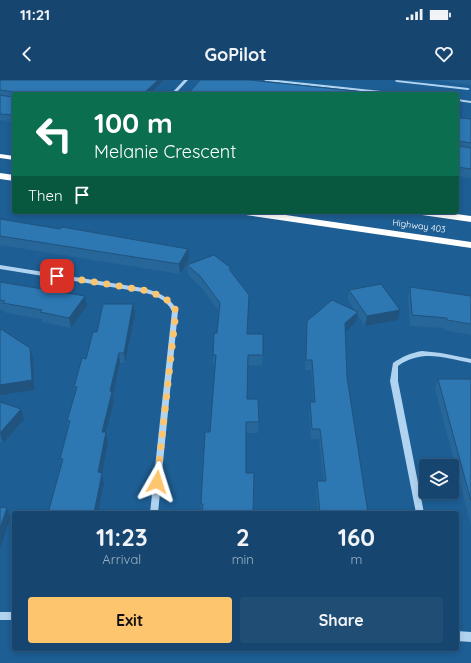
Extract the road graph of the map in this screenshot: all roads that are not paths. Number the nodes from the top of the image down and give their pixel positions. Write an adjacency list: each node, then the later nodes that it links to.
1 (186, 80): 5 (street)
2 (266, 80): 6 (street)
3 (398, 80): 4 (street); 7 (street)
4 (468, 89)
5 (175, 92)
6 (382, 92)
7 (392, 92)
8 (459, 100): 9 (street)
9 (471, 102)
10 (0, 156): 11 (highway)
11 (12, 158)
12 (0, 176): 13 (highway)
13 (12, 178)
14 (260, 214): 17 (highway, Highway 403)
15 (438, 214): 16 (highway, Highway 403)
16 (471, 218)
17 (471, 245)
18 (0, 267): 20 (street)
19 (471, 361): 21 (street)
20 (154, 511)
21 (420, 511)
22 (0, 616): 23 (street)
23 (12, 616)
24 (459, 636): 25 (street)
25 (471, 637)

